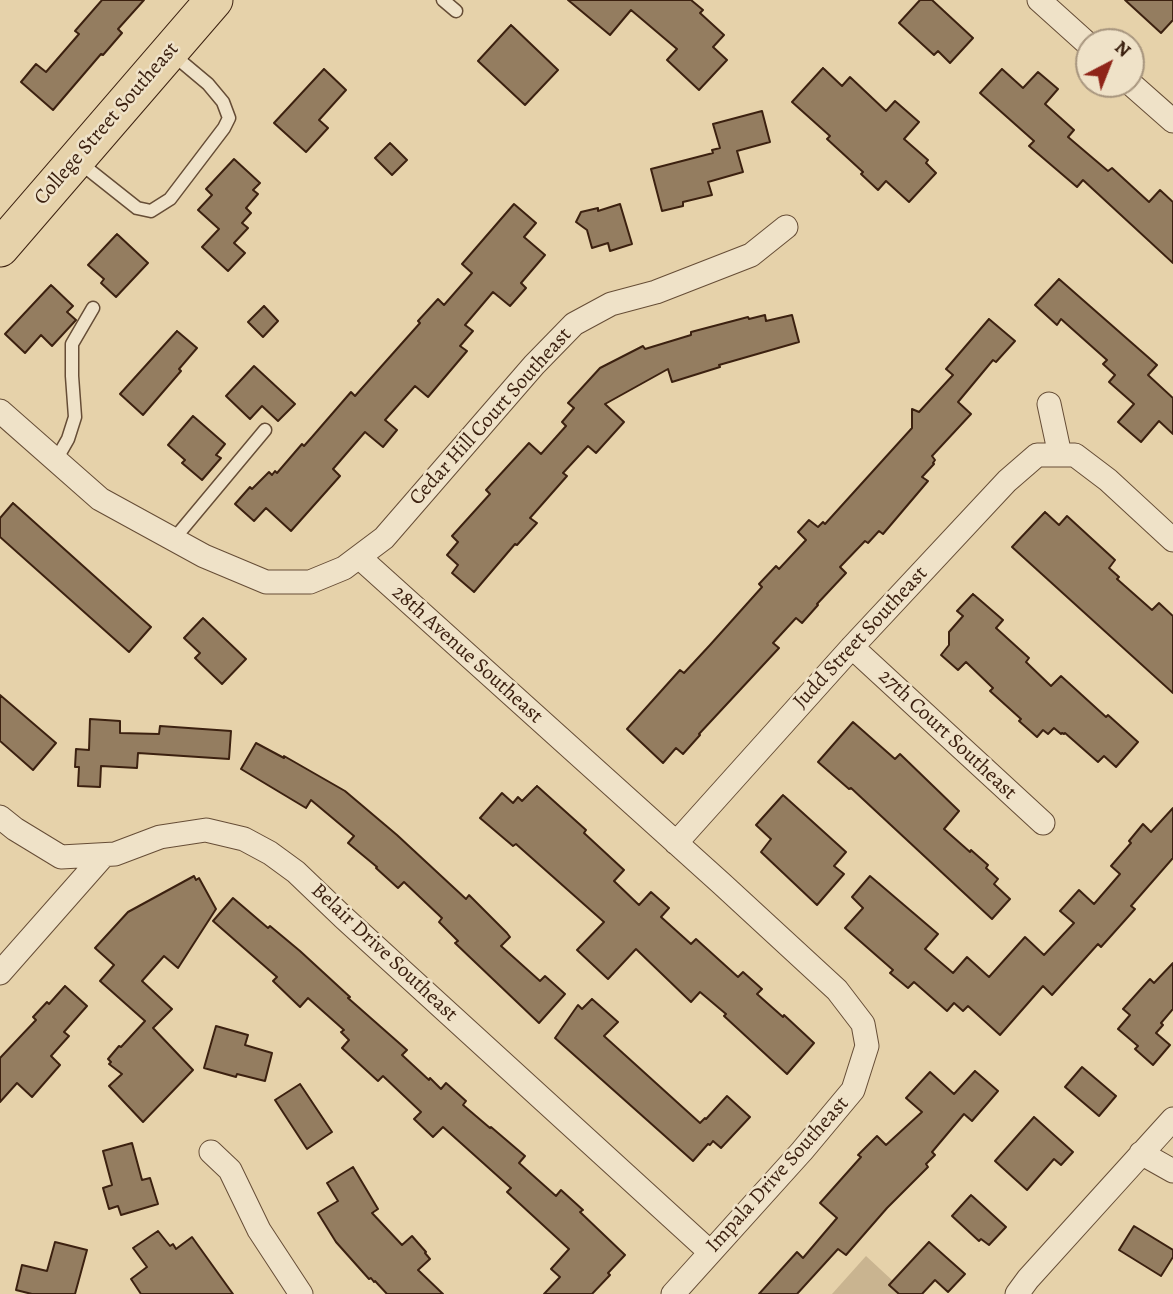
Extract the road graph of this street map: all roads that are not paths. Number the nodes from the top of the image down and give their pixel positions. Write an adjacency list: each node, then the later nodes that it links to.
1 (214, 0): 6 (main road, College Street Southeast)
2 (443, 0): 4 (lane)
3 (1039, 0): 5 (street)
4 (456, 11)
5 (1075, 33)
6 (170, 51): 9 (main road, College Street Southeast); 9 (lane)
7 (1145, 96): 8 (street)
8 (1173, 121)
9 (76, 160): 11 (main road, College Street Southeast)
10 (786, 227): 20 (street, Cedar Hill Court Southeast)
11 (0, 247)
12 (93, 308): 17 (lane)
13 (1049, 404): 16 (street)
14 (0, 411): 17 (street)
15 (265, 430): 18 (lane)
16 (1060, 455): 19 (street); 21 (street, Judd Street Southeast)
17 (56, 460): 18 (street)
18 (174, 539): 20 (street)
19 (1173, 540)
20 (359, 557): 24 (street, 28th Avenue Southeast)
21 (852, 646): 23 (street, 27th Court Southeast); 24 (street, Judd Street Southeast)
22 (0, 817): 25 (street, Belair Drive Southeast)
23 (1043, 823)
24 (676, 843): 27 (street, 28th Avenue Southeast)
25 (104, 855): 26 (street); 32 (street, Belair Drive Southeast)
26 (0, 973)
27 (867, 1046): 32 (street, Impala Drive Southeast)
28 (1173, 1119): 30 (street)
29 (211, 1152): 33 (street)
30 (1141, 1153): 31 (street); 35 (street)
31 (1173, 1171)
32 (710, 1252): 34 (street, Impala Drive Southeast)
33 (300, 1294)
34 (673, 1294)
35 (1017, 1294)

